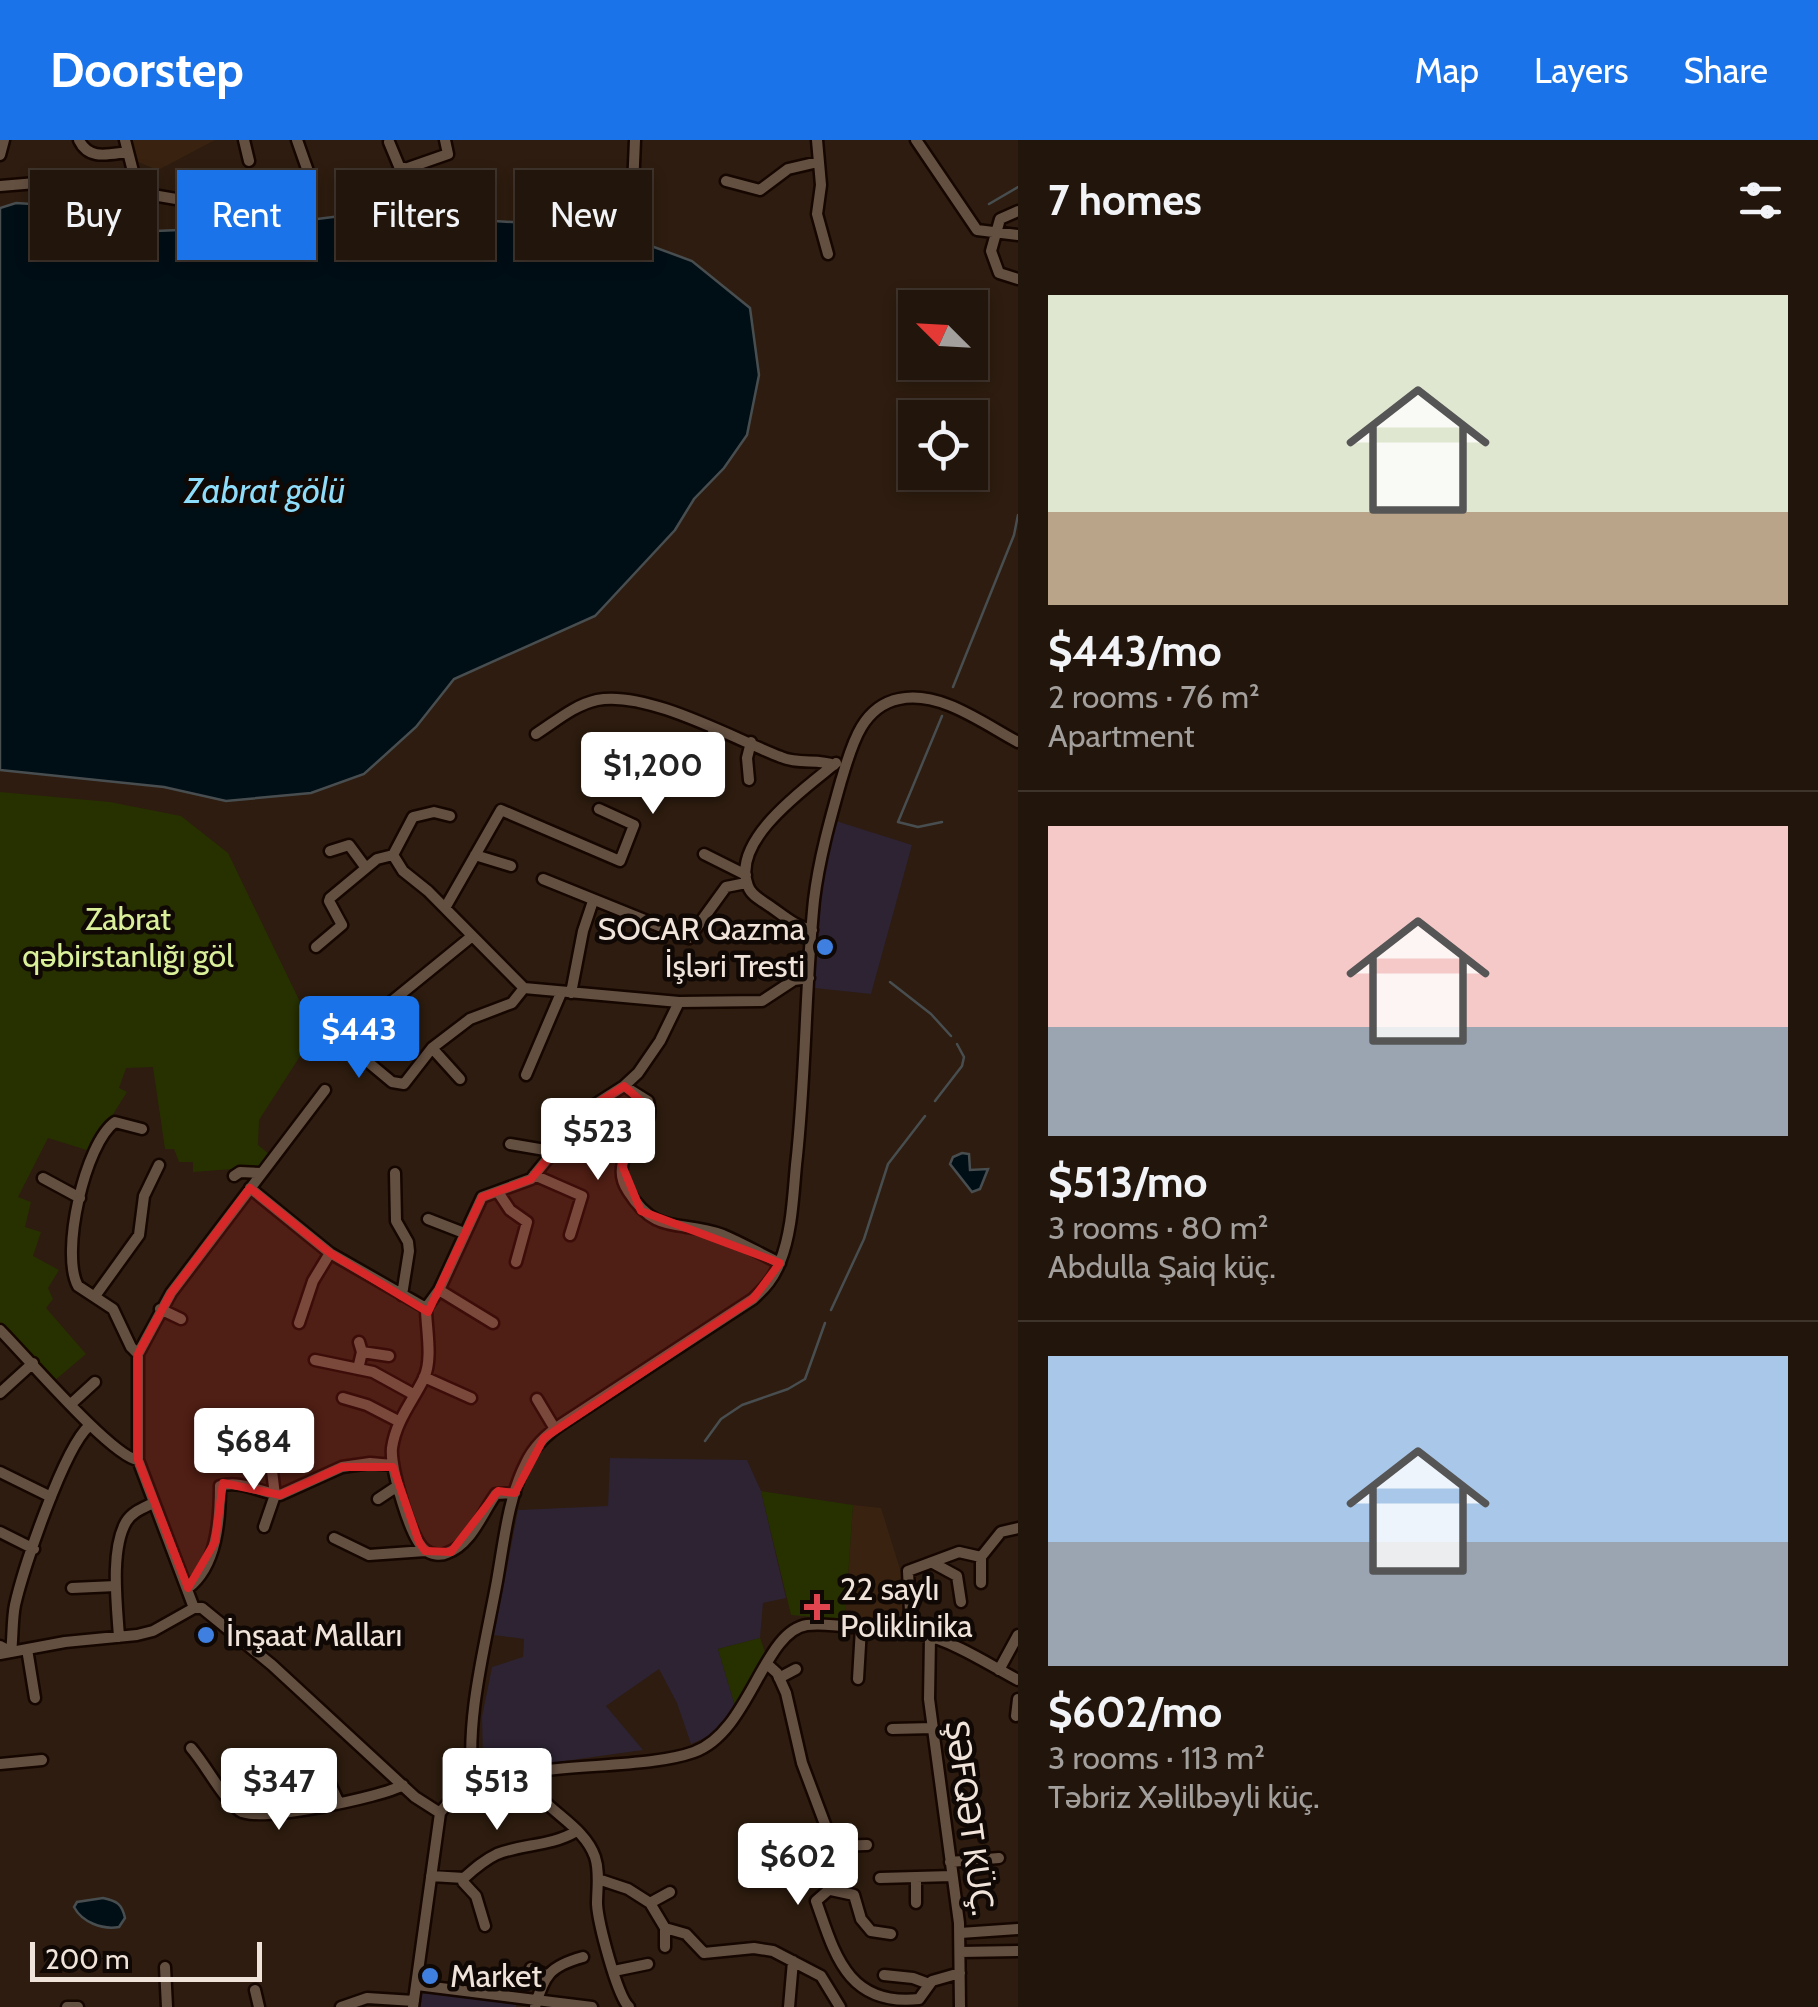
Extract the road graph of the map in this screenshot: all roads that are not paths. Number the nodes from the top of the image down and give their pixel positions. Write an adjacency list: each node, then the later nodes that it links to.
1 (4, 140): 11 (street)
2 (79, 140): 10 (street)
3 (244, 140): 12 (street)
4 (297, 140): 14 (street)
5 (445, 140): 8 (street)
6 (635, 140): 15 (street)
7 (817, 140): 13 (street)
8 (390, 142)
9 (920, 142): 21 (street)
10 (127, 146): 19 (street)
11 (0, 155)
12 (249, 161)
13 (818, 162): 16 (street); 23 (street)
14 (307, 170)
15 (634, 170)
16 (726, 181)
17 (30, 184): 18 (street)
18 (0, 186)
19 (177, 198)
20 (1018, 212): 21 (street)
21 (994, 234): 22 (street); 24 (street)
22 (1018, 235)
23 (828, 254)
24 (1018, 279)
25 (714, 729): 26 (street); 27 (street); 29 (street)
26 (536, 734)
27 (751, 742): 31 (street); 32 (street)
28 (1018, 742): 30 (street)
29 (708, 750)
30 (850, 752): 31 (street); 45 (street)
31 (834, 764): 42 (street)
32 (749, 780)
33 (598, 809): 37 (street)
34 (450, 816): 38 (street)
35 (330, 850): 40 (street)
36 (704, 854): 42 (street)
37 (475, 855): 39 (street); 44 (street)
38 (394, 856): 40 (street); 44 (street)
39 (511, 866)
40 (366, 868): 47 (street)
41 (543, 879): 43 (street)
42 (746, 879): 43 (street); 45 (street)
43 (594, 901): 50 (street)
44 (445, 908): 46 (street)
45 (812, 930): 48 (street)
46 (471, 936): 49 (street); 52 (street)
47 (316, 947)
48 (809, 978): 51 (street); 74 (street)
49 (524, 988): 50 (street); 52 (street)
50 (566, 993): 51 (street); 53 (street)
51 (679, 1002): 55 (street)
52 (432, 1048): 54 (street)
53 (526, 1075)
54 (460, 1078)
55 (624, 1086): 59 (street); 74 (street)
56 (325, 1090): 61 (street)
57 (142, 1129): 68 (street)
58 (510, 1144): 59 (street)
59 (550, 1151): 64 (street)
60 (159, 1165): 77 (street)
61 (262, 1172): 63 (street); 66 (street)
62 (396, 1173): 76 (street)
63 (234, 1176)
64 (534, 1176): 67 (street); 71 (street)
65 (43, 1178): 68 (street)
66 (250, 1188): 72 (street); 79 (street)
67 (498, 1192): 70 (street); 73 (street)
68 (80, 1198): 77 (street)
69 (428, 1219): 70 (street)
70 (464, 1233): 75 (street)
71 (570, 1236)
72 (330, 1254): 76 (street); 81 (street)
73 (516, 1262)
74 (780, 1262): 99 (street)
75 (439, 1290): 78 (street); 82 (street)
76 (402, 1295): 78 (street)
77 (95, 1296): 84 (street)
78 (426, 1308): 89 (street)
79 (160, 1310): 80 (street); 84 (street)
80 (181, 1319)
81 (300, 1323)
82 (493, 1323)
83 (0, 1330): 87 (street)
84 (138, 1354): 100 (street)
85 (389, 1356): 88 (street)
86 (315, 1360): 88 (street)
87 (33, 1363): 91 (street); 96 (street)
88 (358, 1369): 92 (street)
89 (424, 1377): 92 (street); 94 (street)
90 (96, 1382): 96 (street)
91 (0, 1393)
92 (413, 1394): 97 (street)
93 (344, 1398): 97 (street)
94 (472, 1398)
95 (537, 1399): 99 (street)
96 (71, 1404): 98 (street)
97 (400, 1422): 102 (street)
98 (89, 1426): 100 (street); 107 (street)
99 (555, 1429): 105 (street)
100 (138, 1460): 109 (street)
101 (271, 1463): 106 (street)
102 (393, 1465): 104 (street); 106 (street)
103 (0, 1472): 107 (street)
104 (396, 1487): 108 (street); 115 (street)
105 (515, 1492): 115 (street); 149 (street)
106 (274, 1495): 110 (street); 121 (street)
107 (51, 1497): 114 (street)
108 (378, 1499)
109 (153, 1503): 119 (street); 121 (street)
110 (264, 1527)
111 (1018, 1528): 116 (street)
112 (0, 1532): 114 (street)
113 (334, 1538): 115 (street)
114 (34, 1549): 131 (street)
115 (425, 1551)
116 (981, 1557): 117 (street); 118 (street)
117 (932, 1564): 122 (street); 125 (street)
118 (981, 1583)
119 (116, 1586): 120 (street); 128 (street)
120 (72, 1588)
121 (188, 1588): 123 (street)
122 (961, 1602)
123 (194, 1608): 128 (street); 148 (street)
124 (860, 1628): 125 (street); 132 (street); 136 (street)
125 (911, 1632): 127 (street)
126 (1018, 1635): 134 (street)
127 (930, 1636): 134 (street); 141 (street, ŞƏFQƏT KÜÇ.)
128 (119, 1637): 130 (street)
129 (0, 1646): 131 (street)
130 (27, 1649): 131 (street); 138 (street)
131 (6, 1653)
132 (767, 1664): 135 (street); 147 (street)
133 (796, 1669): 135 (street)
134 (999, 1670): 137 (street)
135 (779, 1678): 154 (street)
136 (858, 1679)
137 (1018, 1680)
138 (35, 1698)
139 (1018, 1700): 140 (street)
140 (1016, 1716)
141 (933, 1728): 142 (street); 156 (street, ŞƏFQƏT KÜÇ.)
142 (892, 1730)
143 (191, 1748): 150 (street)
144 (42, 1760): 145 (street)
145 (0, 1764)
146 (314, 1764): 150 (street)
147 (525, 1774): 149 (street); 152 (street)
148 (402, 1786): 150 (street); 151 (street)
149 (473, 1786): 151 (street)
150 (338, 1801)
151 (440, 1814): 157 (street)
152 (575, 1832): 159 (street); 162 (street)
153 (867, 1845): 154 (street)
154 (830, 1846): 163 (street)
155 (999, 1858): 156 (street)
156 (950, 1862): 158 (street, ŞƏFQƏT KÜÇ.)
157 (430, 1876): 159 (street); 186 (street)
158 (952, 1876): 161 (street); 170 (street, ŞƏFQƏT KÜÇ.)
159 (464, 1878): 167 (street)
160 (880, 1878): 161 (street)
161 (916, 1878): 166 (street)
162 (598, 1879): 165 (street); 180 (street)
163 (831, 1890): 171 (street); 184 (street)
164 (670, 1892): 165 (street)
165 (650, 1903): 168 (street)
166 (916, 1903)
167 (485, 1926)
168 (665, 1928): 172 (street); 176 (street)
169 (1018, 1929): 170 (street)
170 (960, 1933): 174 (street, ŞƏFQƏT KÜÇ.)
171 (891, 1934)
172 (665, 1948)
173 (1018, 1951): 174 (street)
174 (960, 1952): 181 (street, ŞƏFQƏT KÜÇ.)
175 (583, 1957): 182 (street)
176 (793, 1961): 187 (street); 199 (street)
177 (648, 1964): 180 (street)
178 (166, 1968): 195 (street)
179 (531, 1968): 182 (street)
180 (614, 1971): 192 (street)
181 (960, 1973): 185 (street); 201 (street, ŞƏFQƏT KÜÇ.)
182 (546, 1975): 189 (street)
183 (884, 1975): 185 (street)
184 (845, 1979): 185 (street); 187 (street)
185 (929, 1984)
186 (417, 1985): 189 (street); 191 (street)
187 (828, 1985): 200 (street)
188 (255, 1990): 196 (street)
189 (536, 2003): 198 (street)
190 (354, 2004): 191 (street); 197 (street)
191 (414, 2004)
192 (623, 2006)
193 (68, 2007): 194 (street)
194 (78, 2007)
195 (170, 2007)
196 (259, 2007)
197 (342, 2007)
198 (592, 2007)
199 (789, 2007)
200 (840, 2007)
201 (960, 2007)

